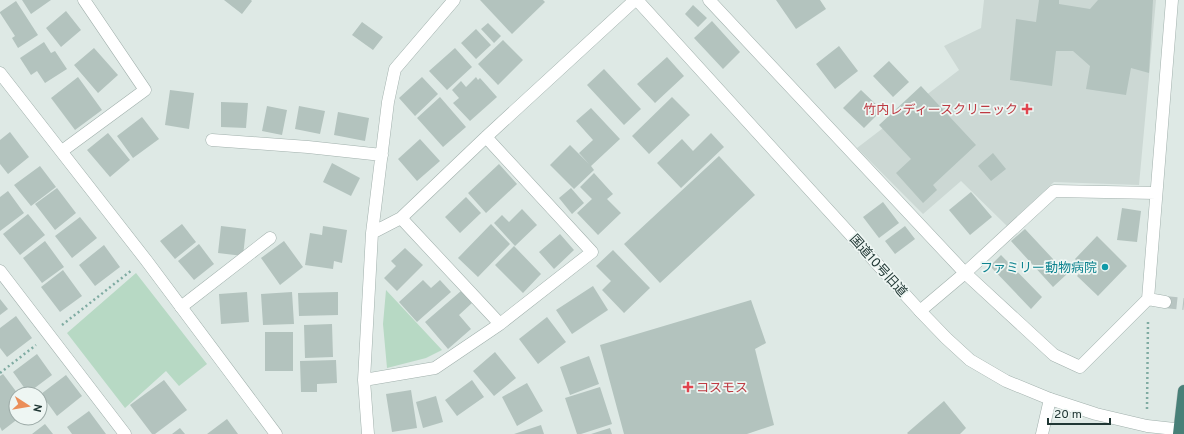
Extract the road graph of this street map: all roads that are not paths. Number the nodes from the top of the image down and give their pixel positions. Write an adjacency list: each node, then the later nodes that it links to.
1 (84, 0): 9 (street)
2 (454, 0): 10 (street)
3 (636, 0): 7 (street); 20 (street, 国道10号旧道)
4 (709, 0): 16 (street)
5 (1172, 0): 11 (street)
6 (0, 73): 9 (street)
7 (486, 137): 12 (street); 21 (street)
8 (212, 140): 10 (street)
9 (62, 152): 19 (street)
10 (382, 155): 13 (street)
11 (1156, 193): 16 (street); 17 (street)
12 (401, 218): 13 (street); 21 (street)
13 (372, 233): 22 (street)
14 (270, 238): 19 (street)
15 (0, 271): 26 (street)
16 (965, 273): 17 (street); 20 (street)
17 (1148, 300): 18 (street)
18 (1165, 302)
19 (181, 307): 27 (street)
20 (920, 311): 24 (street, 国道10号旧道)
21 (500, 324): 22 (street)
22 (364, 380): 28 (street)
23 (1184, 391): 25 (highway)
24 (1050, 399): 25 (street, 国道10号旧道); 29 (street)
25 (1181, 431)
26 (125, 434)
27 (276, 434)
28 (368, 434)
29 (1042, 434)

